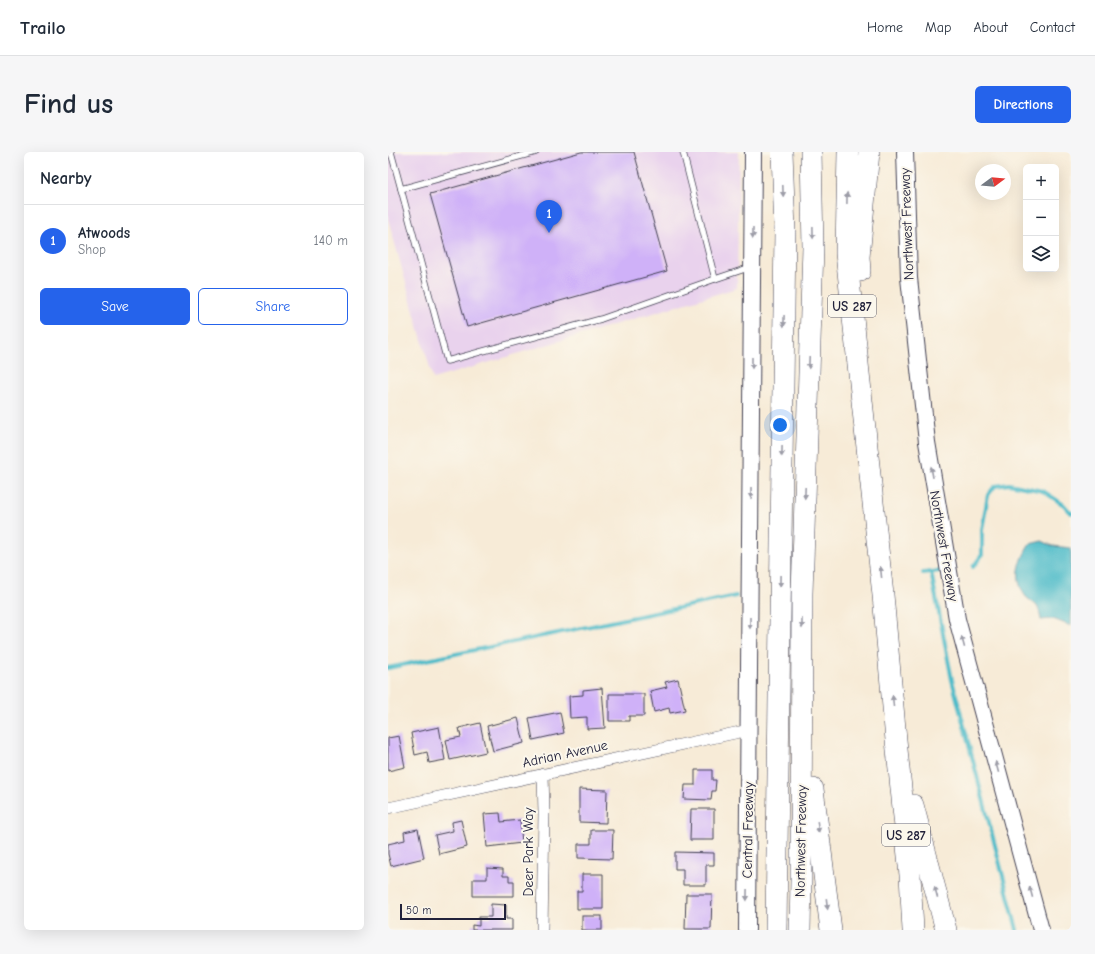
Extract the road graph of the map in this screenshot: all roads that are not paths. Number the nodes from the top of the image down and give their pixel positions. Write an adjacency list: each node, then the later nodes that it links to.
1 (391, 152): 11 (lane)
2 (536, 152): 10 (lane)
3 (683, 152): 13 (lane)
4 (753, 152): 12 (main road, Central Freeway, one-way to 12)
5 (782, 152): 22 (highway, one-way to 22)
6 (811, 152): 15 (highway, Northwest Freeway / US 287, one-way to 15)
7 (848, 152): 14 (highway, US 287, one-way to 7)
8 (869, 152): 14 (highway)
9 (905, 152): 27 (main road, Northwest Freeway, one-way to 9)
10 (516, 155): 11 (lane)
11 (401, 189): 13 (lane)
12 (753, 267): 13 (lane); 16 (main road, Central Freeway, one-way to 16)
13 (715, 279)
14 (869, 459): 17 (highway, US 287, one-way to 14)
15 (802, 705): 23 (highway, Northwest Freeway / US 287); 24 (highway, one-way to 24)
16 (749, 730): 18 (street, Adrian Avenue); 21 (main road, Central Freeway, one-way to 21)
17 (896, 740): 25 (highway, US 287); 26 (highway, one-way to 17)
18 (543, 774): 19 (street, Adrian Avenue); 20 (street, Deer Park Way)
19 (388, 808)
20 (542, 930)
21 (747, 930)
22 (776, 930)
23 (800, 930)
24 (831, 930)
25 (913, 930)
26 (946, 930)
27 (1041, 930)

